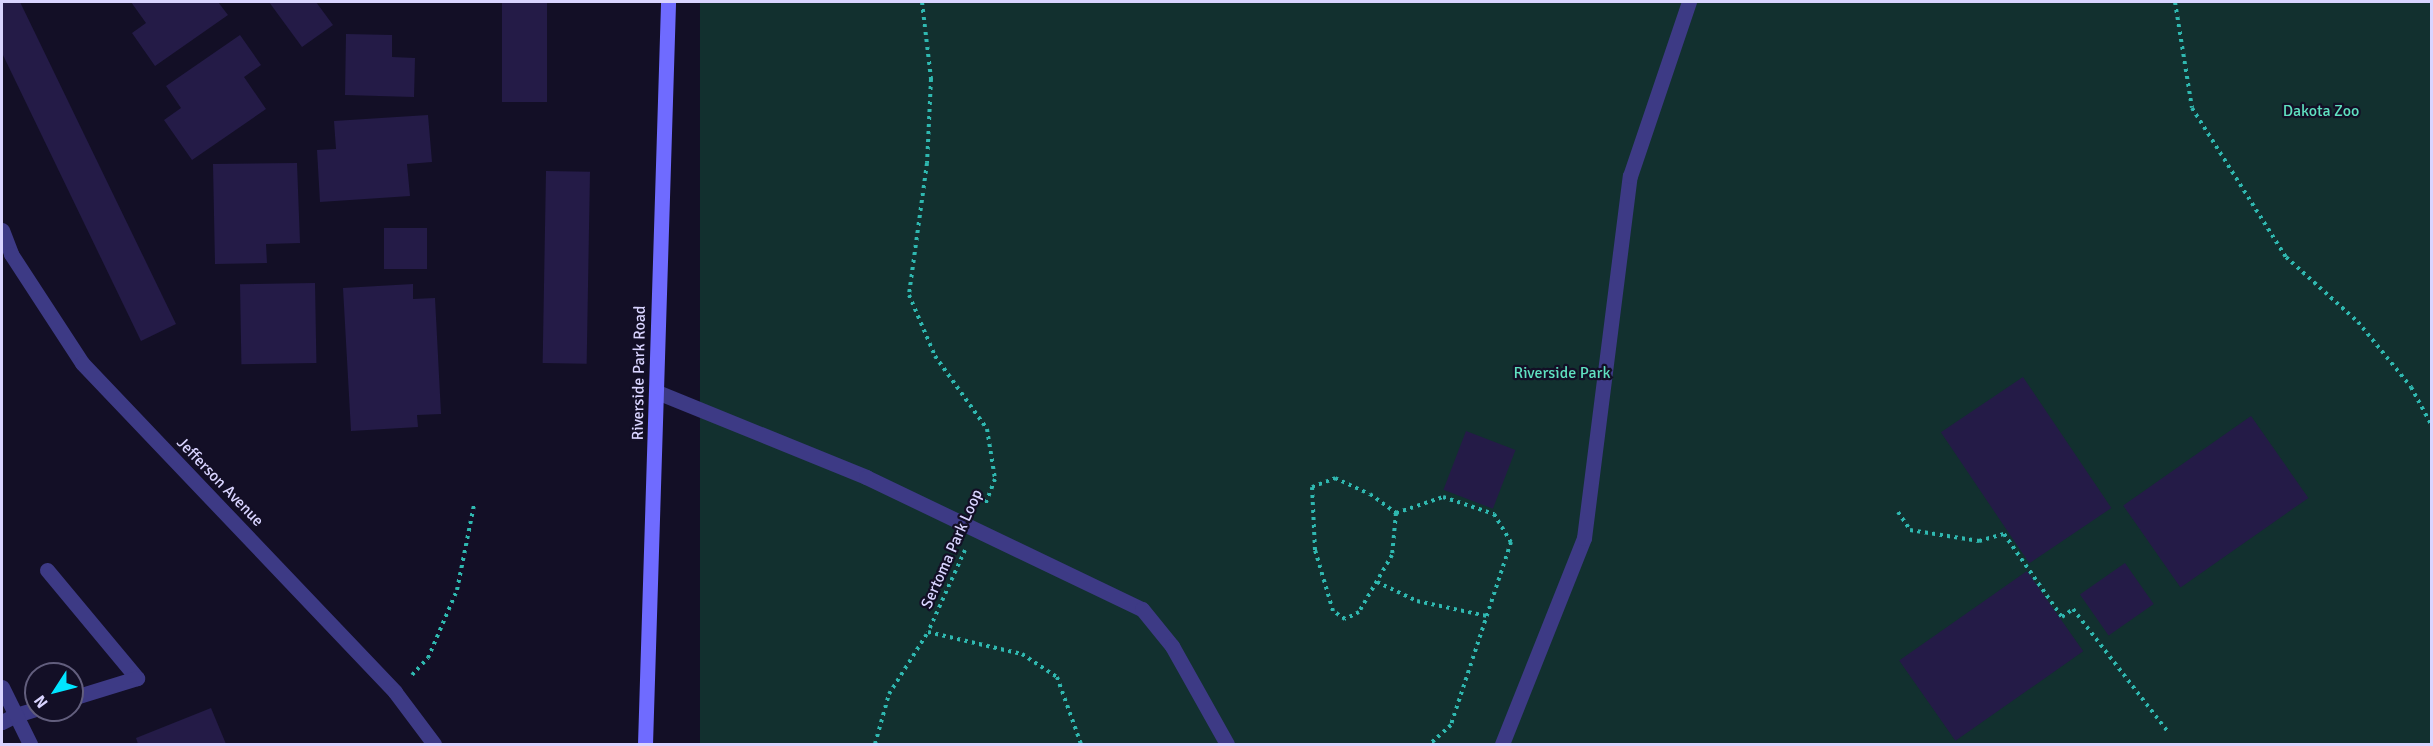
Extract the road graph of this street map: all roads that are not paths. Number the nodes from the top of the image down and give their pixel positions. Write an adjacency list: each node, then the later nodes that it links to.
1 (668, 2): 4 (main road, Riverside Park Road)
2 (1689, 2): 14 (street)
3 (2, 230): 11 (street, Jefferson Avenue)
4 (657, 392): 12 (main road, Riverside Park Road); 13 (street)
5 (48, 570): 7 (street)
6 (2, 687): 9 (street)
7 (84, 694)
8 (24, 713): 9 (street)
9 (9, 718): 10 (street)
10 (30, 744)
11 (434, 744)
12 (645, 744)
13 (1227, 744)
14 (1502, 744)

